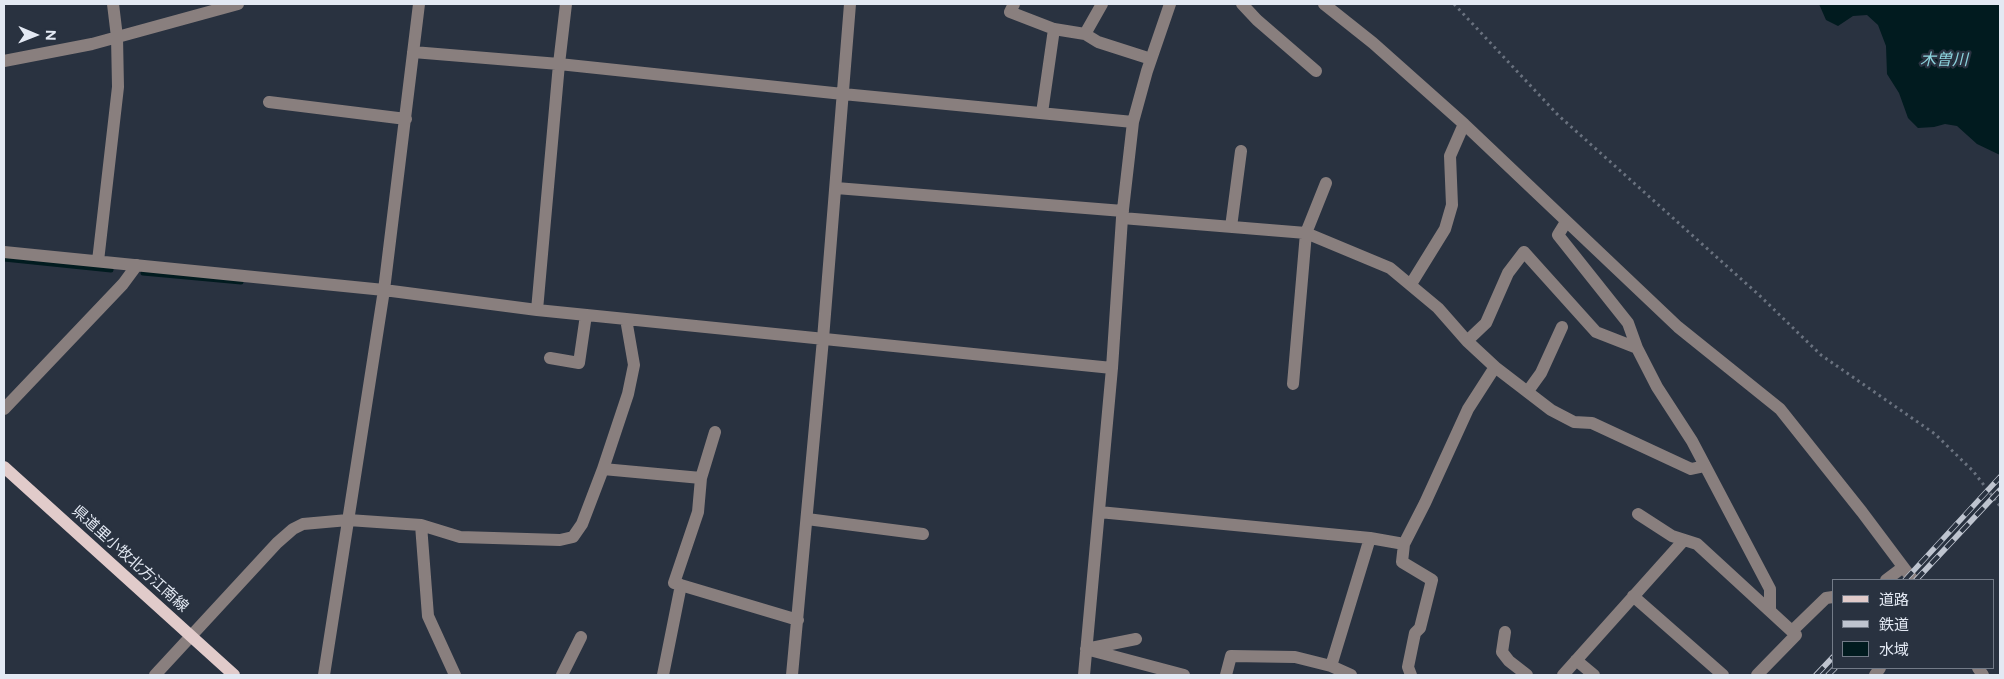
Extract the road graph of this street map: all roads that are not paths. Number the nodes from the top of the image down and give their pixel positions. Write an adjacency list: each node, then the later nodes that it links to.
1 (113, 4): 13 (street)
2 (238, 4): 13 (street)
3 (419, 4): 14 (street)
4 (566, 4): 17 (street)
5 (850, 4): 19 (street)
6 (1014, 4): 11 (street)
7 (1102, 4): 12 (street)
8 (1170, 4): 15 (street)
9 (1242, 4): 18 (street)
10 (1324, 4): 24 (street)
11 (1054, 29): 12 (street); 21 (street)
12 (1085, 34): 15 (street)
13 (117, 37): 16 (street); 33 (street)
14 (414, 52): 17 (street); 22 (street)
15 (1151, 59): 23 (street)
16 (4, 61)
17 (559, 64): 19 (street); 37 (street)
18 (1316, 71)
19 (842, 94): 21 (street); 27 (street)
20 (269, 102): 22 (street)
21 (1042, 113): 23 (street)
22 (406, 119): 36 (street)
23 (1133, 122): 28 (street)
24 (1464, 124): 29 (street); 35 (street)
25 (1241, 151): 30 (street)
26 (1326, 183): 31 (street)
27 (836, 188): 28 (street); 41 (street)
28 (1123, 214): 30 (street); 46 (street)
29 (1566, 222): 43 (street); 64 (street)
30 (1231, 226): 31 (street)
31 (1306, 233): 35 (street); 47 (street)
32 (4, 252): 33 (street)
33 (98, 260): 34 (street)
34 (137, 265): 36 (street); 49 (street)
35 (1411, 284): 42 (street)
36 (384, 290): 37 (street); 57 (street)
37 (537, 310): 38 (street)
38 (586, 315): 39 (street); 44 (street)
39 (626, 319): 41 (street); 53 (street)
40 (1562, 327): 48 (street)
41 (823, 339): 46 (street); 58 (street)
42 (1467, 341): 43 (street); 45 (street)
43 (1637, 348): 51 (street)
44 (550, 358)
45 (1495, 367): 48 (street); 63 (street)
46 (1112, 368): 55 (street)
47 (1293, 384)
48 (1528, 391): 51 (street)
49 (4, 409)
50 (715, 432): 54 (street)
51 (1705, 466): 70 (street)
52 (4, 467): 74 (main road, 県道里小牧北方江南線)
53 (603, 469): 54 (street); 59 (street)
54 (701, 478): 67 (street)
55 (1099, 512): 61 (street); 77 (street)
56 (1638, 514): 62 (street)
57 (348, 520): 59 (street); 74 (street); 82 (street)
58 (807, 520): 60 (street); 71 (street)
59 (421, 525): 83 (street)
60 (922, 534)
61 (1370, 538): 63 (street); 79 (street)
62 (1684, 540): 68 (street); 70 (street)
63 (1404, 544): 91 (street)
64 (1902, 568): 65 (street); 66 (street)
65 (1887, 579)
66 (1912, 579)
67 (681, 585): 71 (street); 85 (street)
68 (1633, 596): 78 (street); 95 (street)
69 (1832, 596): 72 (street)
70 (1770, 611): 72 (street)
71 (798, 620): 86 (street)
72 (1792, 631): 96 (street)
73 (1505, 632): 92 (street)
74 (191, 637): 80 (street); 81 (main road, 県道里小牧北方江南線)
75 (581, 637): 84 (street)
76 (1136, 639): 77 (street)
77 (1086, 649): 87 (street); 88 (street)
78 (1576, 660): 93 (street); 94 (street)
79 (1331, 666): 89 (street); 90 (street)
80 (155, 675)
81 (234, 675)
82 (324, 675)
83 (455, 675)
84 (562, 675)
85 (663, 675)
86 (792, 675)
87 (1084, 675)
88 (1184, 675)
89 (1226, 675)
90 (1351, 675)
91 (1411, 675)
92 (1527, 675)
93 (1563, 675)
94 (1594, 675)
95 (1723, 675)
96 (1757, 675)

